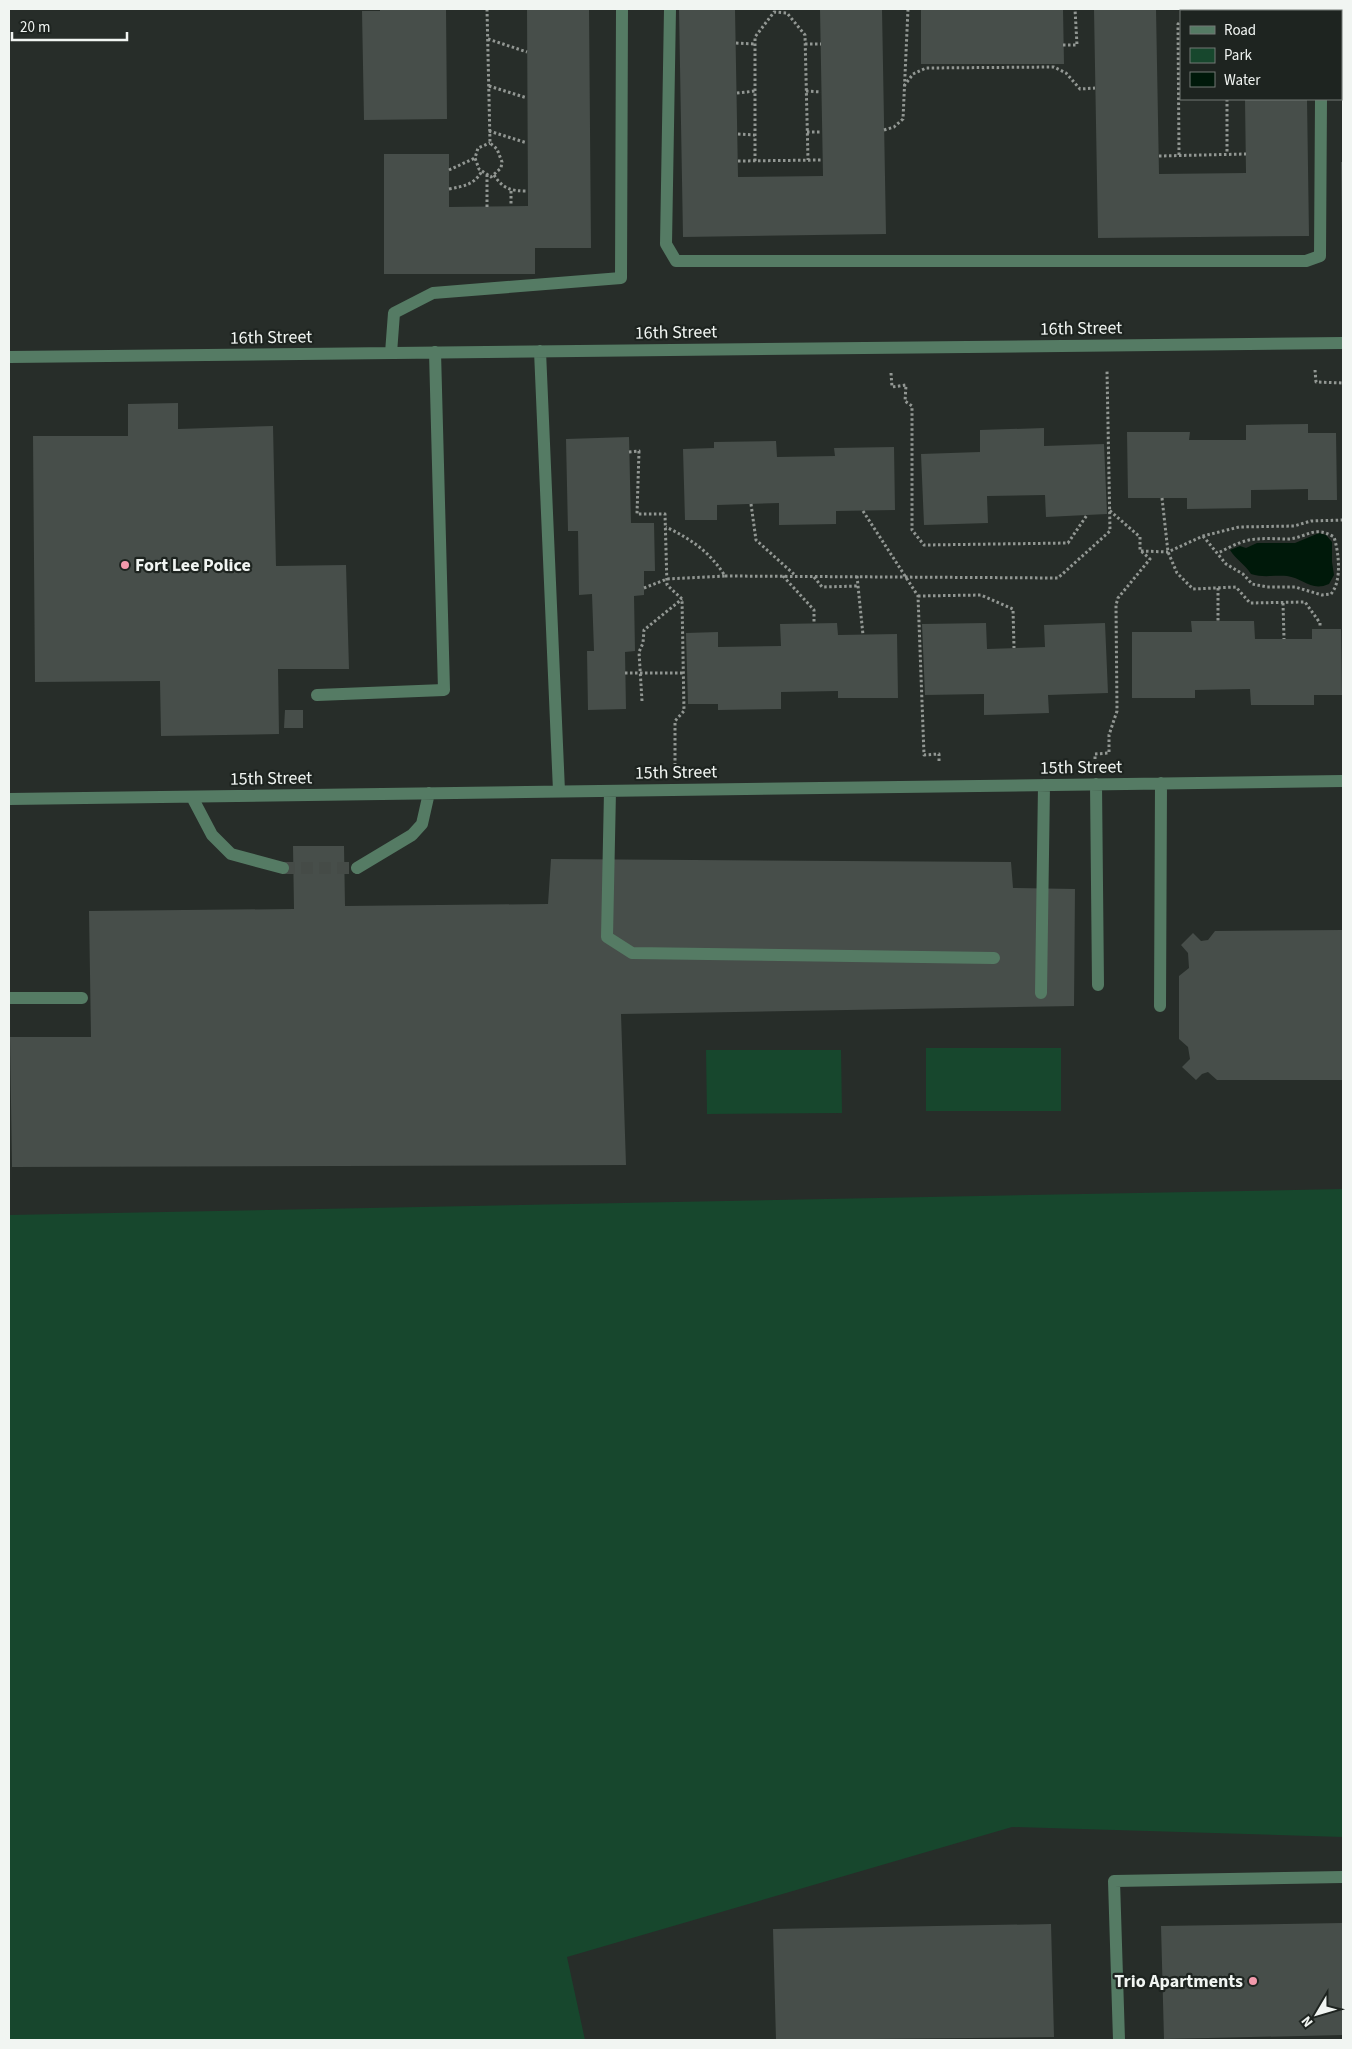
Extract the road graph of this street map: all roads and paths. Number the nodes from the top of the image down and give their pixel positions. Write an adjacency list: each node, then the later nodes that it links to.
1 (487, 9): 8 (path)
2 (622, 9): 56 (street)
3 (670, 9): 24 (street)
4 (908, 9): 16 (path)
5 (1075, 9): 13 (path)
6 (781, 10): 10 (path); 11 (path)
7 (1180, 22): 35 (path)
8 (488, 40): 14 (path); 15 (path)
9 (736, 43): 10 (path)
10 (755, 44): 20 (path)
11 (805, 44): 12 (path); 18 (path)
12 (821, 44)
13 (1063, 45)
14 (526, 52)
15 (488, 86): 22 (path); 26 (path)
16 (904, 86): 17 (path); 25 (path)
17 (1095, 88)
18 (806, 91): 21 (path); 27 (path)
19 (737, 92): 20 (path)
20 (755, 92): 30 (path)
21 (821, 92)
22 (527, 98)
23 (1227, 100): 33 (path)
24 (1321, 100)
25 (884, 130)
26 (489, 132): 31 (path); 32 (path)
27 (807, 132): 28 (path); 38 (path)
28 (822, 132)
29 (738, 134): 30 (path)
30 (755, 135): 41 (path)
31 (527, 142)
32 (490, 143): 37 (path); 45 (path)
33 (1227, 154): 34 (path); 35 (path)
34 (1246, 154)
35 (1179, 155): 36 (path)
36 (1159, 156)
37 (475, 158): 42 (path); 43 (path)
38 (808, 160): 39 (path); 41 (path)
39 (823, 160)
40 (738, 161): 41 (path)
41 (755, 161)
42 (449, 170)
43 (482, 171): 44 (path); 46 (path)
44 (488, 175): 45 (path); 49 (path)
45 (494, 176): 48 (path)
46 (449, 189)
47 (527, 191): 48 (path)
48 (511, 192): 50 (path)
49 (487, 206)
50 (511, 206)
51 (1343, 343): 52 (street, 16th Street)
52 (1107, 346): 53 (street, 16th Street); 61 (path)
53 (890, 348): 54 (street, 16th Street); 63 (path)
54 (540, 351): 55 (street, 16th Street); 101 (street)
55 (435, 352): 56 (street, 16th Street); 92 (street)
56 (390, 353): 57 (street, 16th Street)
57 (9, 357)
58 (629, 452): 65 (path)
59 (1162, 498): 68 (path)
60 (751, 504): 72 (path)
61 (1109, 510): 67 (path); 75 (path)
62 (863, 511): 75 (path)
63 (1086, 515)
64 (1343, 520): 66 (path)
65 (666, 526): 70 (path); 76 (path)
66 (1203, 536): 68 (path); 69 (path)
67 (1140, 550): 68 (path); 96 (path)
68 (1168, 552): 79 (path)
69 (1218, 553): 69 (path)
70 (725, 576): 71 (path); 76 (path)
71 (783, 576): 72 (path); 84 (path)
72 (796, 576): 73 (path)
73 (814, 576): 74 (path); 77 (path)
74 (857, 576): 75 (path); 77 (path)
75 (906, 577): 80 (path)
76 (667, 579): 78 (path); 81 (path)
77 (858, 586): 86 (path)
78 (644, 588)
79 (1218, 588): 82 (path); 83 (path)
80 (918, 596): 88 (path); 98 (path)
81 (682, 598): 90 (path); 91 (path)
82 (1283, 603): 85 (path); 87 (path)
83 (1218, 621)
84 (814, 624)
85 (1320, 628)
86 (862, 635)
87 (1284, 639)
88 (1014, 648)
89 (625, 673): 90 (path)
90 (640, 673): 91 (path); 93 (path)
91 (683, 673): 100 (path)
92 (317, 695)
93 (642, 701)
94 (1343, 781): 95 (street, 15th Street)
95 (1161, 783): 96 (street, 15th Street); 112 (street)
96 (1096, 784): 97 (street, 15th Street); 108 (street)
97 (1044, 785): 98 (street, 15th Street); 109 (street)
98 (938, 786): 100 (street, 15th Street)
99 (610, 790): 100 (street, 15th Street); 101 (street, 15th Street); 107 (street)
100 (675, 790)
101 (559, 791): 102 (street, 15th Street)
102 (429, 793): 103 (street, 15th Street); 106 (street)
103 (192, 797): 104 (street, 15th Street); 105 (street)
104 (9, 799)
105 (283, 868)
106 (357, 868)
107 (994, 958)
108 (1098, 985)
109 (1041, 993)
110 (9, 998): 111 (street)
111 (82, 998)
112 (1160, 1006)
113 (1343, 1877): 114 (street)
114 (1119, 2040)

